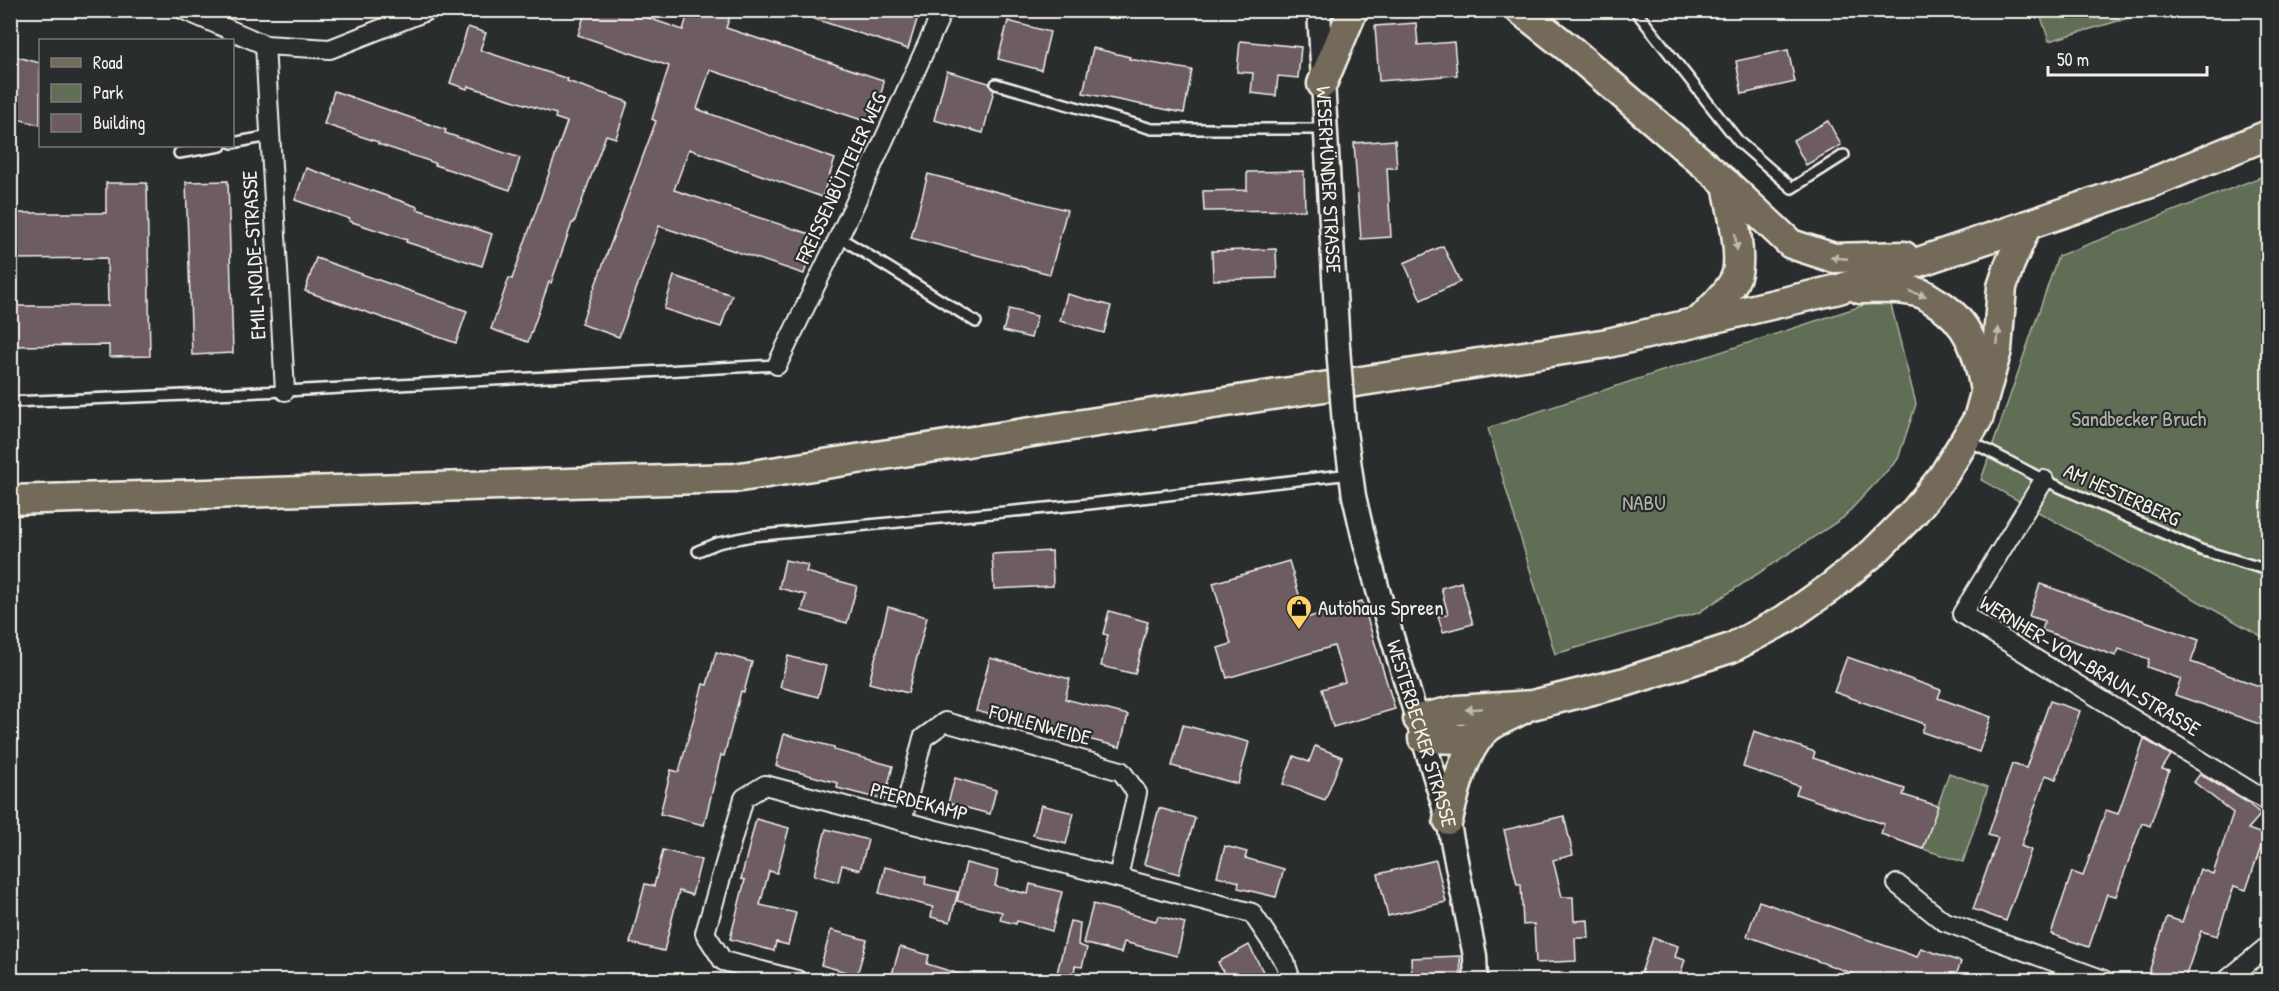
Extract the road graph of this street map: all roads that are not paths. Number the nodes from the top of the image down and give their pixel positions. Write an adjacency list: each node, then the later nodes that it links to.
1 (184, 10): 8 (street)
2 (429, 10): 8 (street)
3 (943, 10): 20 (street, FREISSENBÜTTELER WEG)
4 (1319, 10): 10 (street, WESERMÜNDER STRASSE)
5 (1353, 10): 10 (main road)
6 (1520, 10): 18 (main road)
7 (1635, 10): 17 (lane)
8 (265, 45): 13 (street, EMIL-NOLDE-STRASSE)
9 (996, 84): 11 (lane)
10 (1322, 84): 11 (street, WESERMÜNDER STRASSE)
11 (1326, 129): 25 (street, WESERMÜNDER STRASSE)
12 (2268, 135): 19 (main road)
13 (270, 136): 14 (lane); 27 (street, EMIL-NOLDE-STRASSE)
14 (234, 143)
15 (215, 147): 16 (lane)
16 (178, 153)
17 (1844, 155)
18 (1727, 184): 21 (main road, one-way to 18); 23 (main road, one-way to 23)
19 (2028, 225): 21 (main road); 28 (main road, one-way to 19)
20 (839, 237): 24 (lane); 26 (street, FREISSENBÜTTELER WEG)
21 (1939, 254): 22 (main road)
22 (1839, 289): 23 (main road); 28 (main road, one-way to 28)
23 (1700, 321): 33 (main road)
24 (975, 322)
25 (1338, 347): 31 (street, WESTERBECKER STRASSE, bridge)
26 (777, 365): 27 (lane)
27 (285, 392): 29 (lane)
28 (1985, 393): 30 (main road)
29 (10, 402)
30 (1967, 439): 32 (lane, AM HESTERBERG); 36 (main road)
31 (1351, 474): 34 (lane); 37 (street, WESTERBECKER STRASSE)
32 (2044, 480): 35 (lane, AM HESTERBERG); 39 (street, WERNHER-VON-BRAUN-STRASSE)
33 (10, 500)
34 (698, 551)
35 (2268, 570)
36 (1532, 705): 37 (main road, one-way to 37); 38 (main road)
37 (1420, 728): 38 (main road); 40 (street, WESTERBECKER STRASSE)
38 (1483, 731): 40 (main road)
39 (2268, 802)
40 (1448, 820): 47 (street, WESTERBECKER STRASSE)
41 (902, 821): 42 (street, PFERDEKAMP); 42 (street, FOHLENWEIDE); 45 (street, PFERDEKAMP)
42 (1118, 877): 46 (street, PFERDEKAMP)
43 (1897, 884): 48 (street)
44 (2268, 946): 49 (street)
45 (797, 981)
46 (1291, 981)
47 (1476, 981)
48 (2104, 981)
49 (2227, 981)

